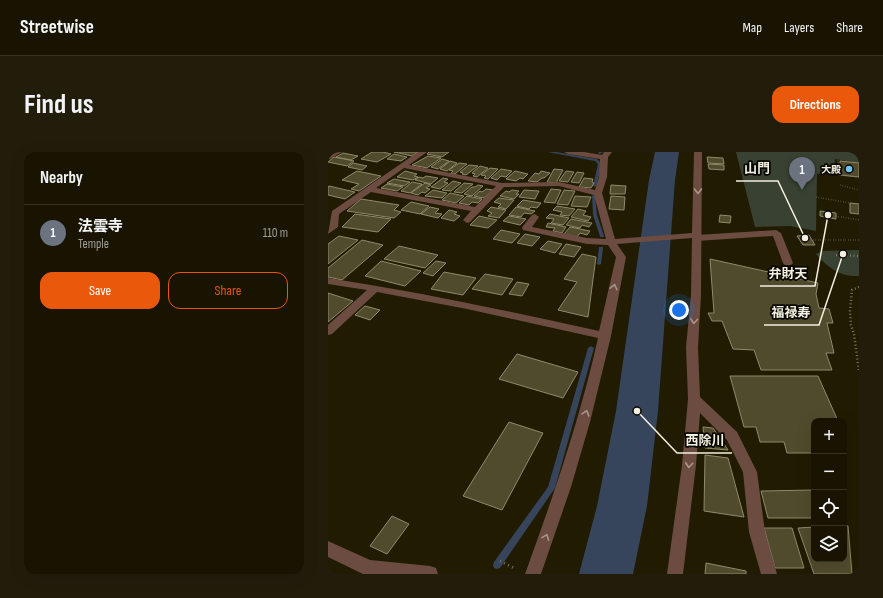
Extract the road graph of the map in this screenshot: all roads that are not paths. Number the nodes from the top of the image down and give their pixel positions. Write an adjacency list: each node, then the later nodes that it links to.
1 (338, 152): 6 (street)
2 (423, 152): 7 (street)
3 (568, 152): 5 (street)
4 (698, 152): 15 (street, one-way to 15)
5 (606, 155): 10 (street)
6 (328, 158)
7 (403, 166): 8 (street); 9 (street)
8 (502, 185): 10 (street); 11 (street)
9 (370, 189): 11 (street); 14 (street)
10 (598, 193): 16 (street)
11 (477, 210): 13 (street)
12 (536, 217): 16 (street)
13 (467, 220)
14 (328, 231)
15 (697, 236): 16 (street); 17 (street); 22 (street, one-way to 22)
16 (611, 242): 21 (street, one-way to 16)
17 (788, 263)
18 (328, 281): 19 (street)
19 (376, 288): 20 (street); 21 (street)
20 (328, 331)
21 (605, 336): 25 (street, one-way to 21)
22 (694, 399): 26 (street, one-way to 26); 27 (street)
23 (328, 549): 24 (street)
24 (430, 574)
25 (533, 574)
26 (675, 574)
27 (769, 574)

